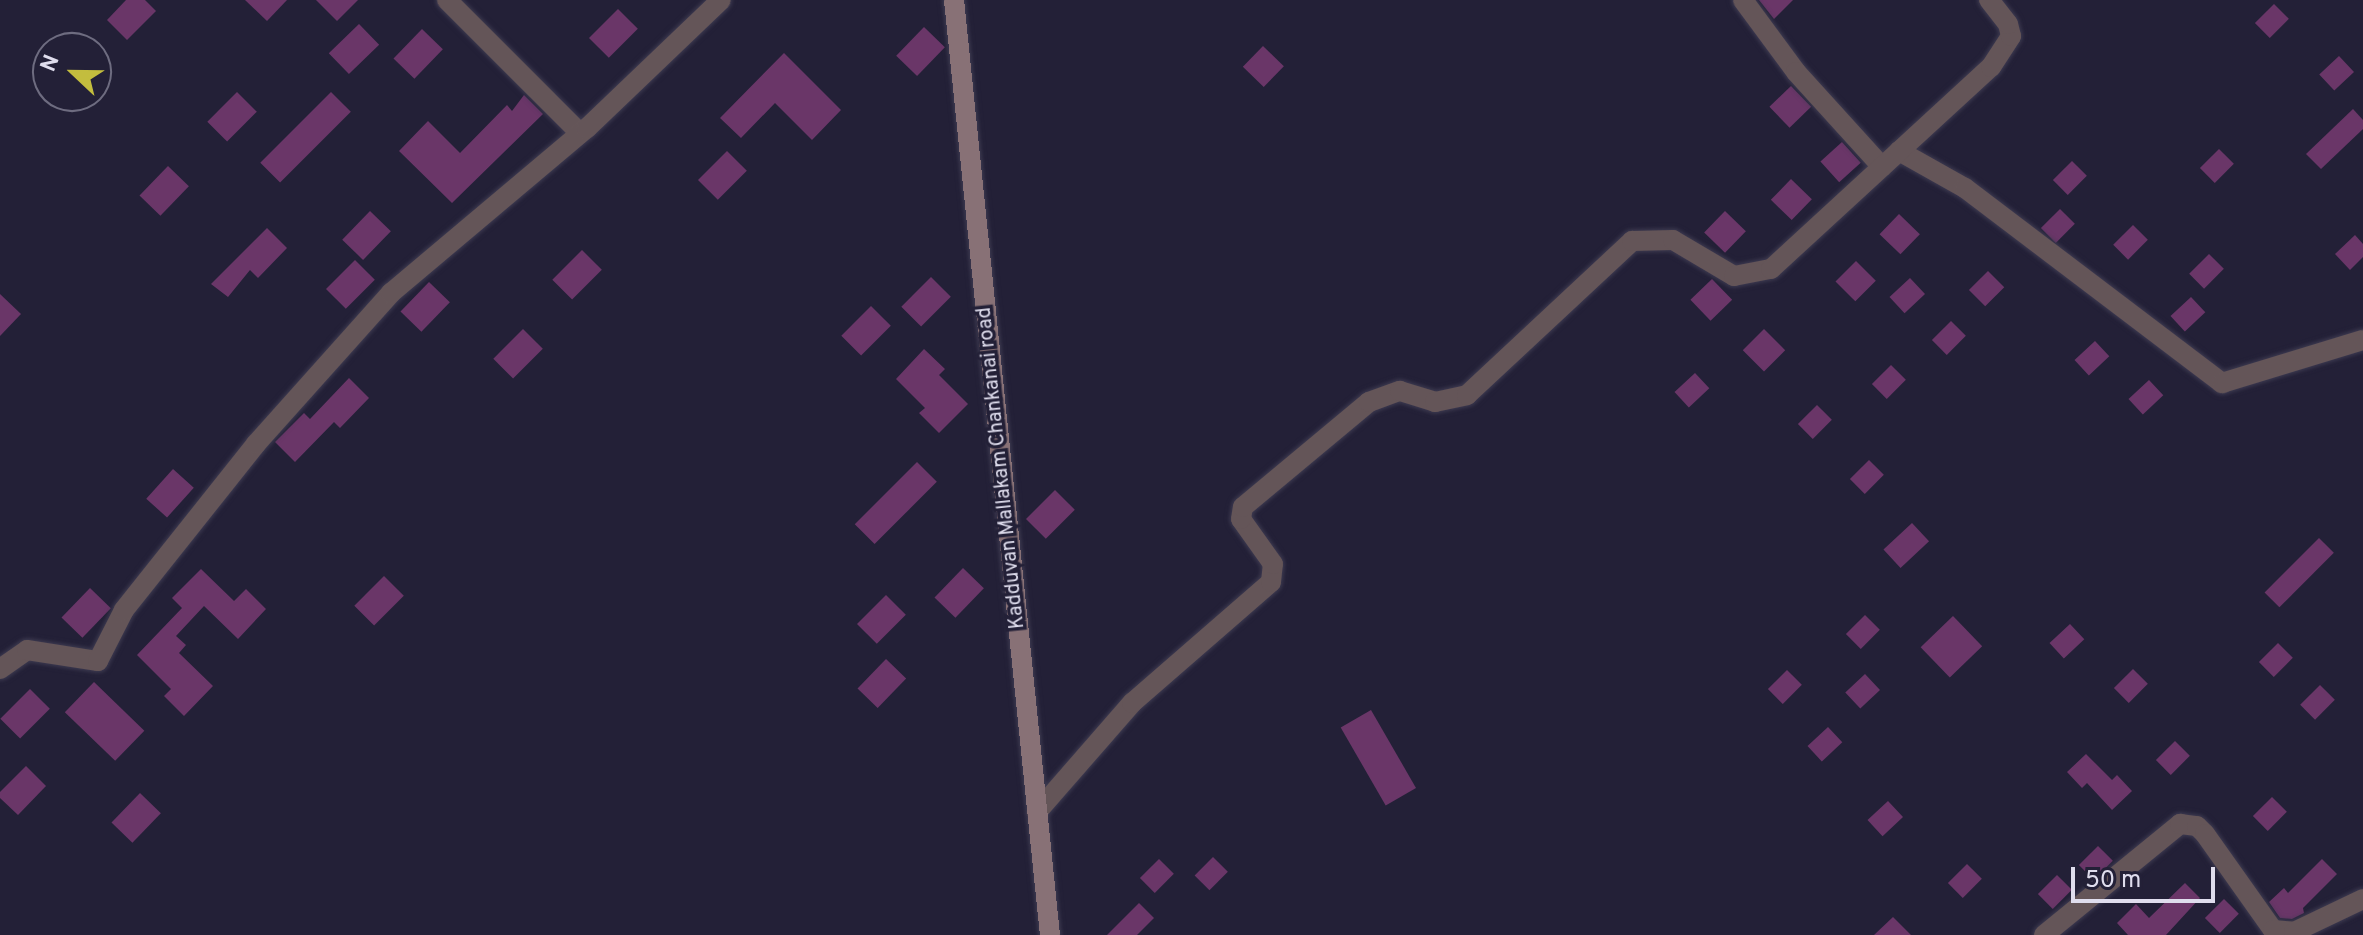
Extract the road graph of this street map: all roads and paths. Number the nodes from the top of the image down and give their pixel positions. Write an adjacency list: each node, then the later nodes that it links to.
1 (447, 0): 6 (street)
2 (721, 0): 6 (street)
3 (954, 0): 11 (main road, Kadduvan Mallakam Chankanai road)
4 (1743, 0): 8 (street)
5 (1989, 0): 7 (street)
6 (580, 133): 10 (street)
7 (1899, 151): 8 (street); 9 (street)
8 (1882, 167): 11 (street)
9 (2363, 340)
10 (0, 669)
11 (1037, 812): 13 (main road, Kadduvan Mallakam Chankanai road)
12 (2363, 899): 14 (street)
13 (1050, 935)
14 (2044, 935)

